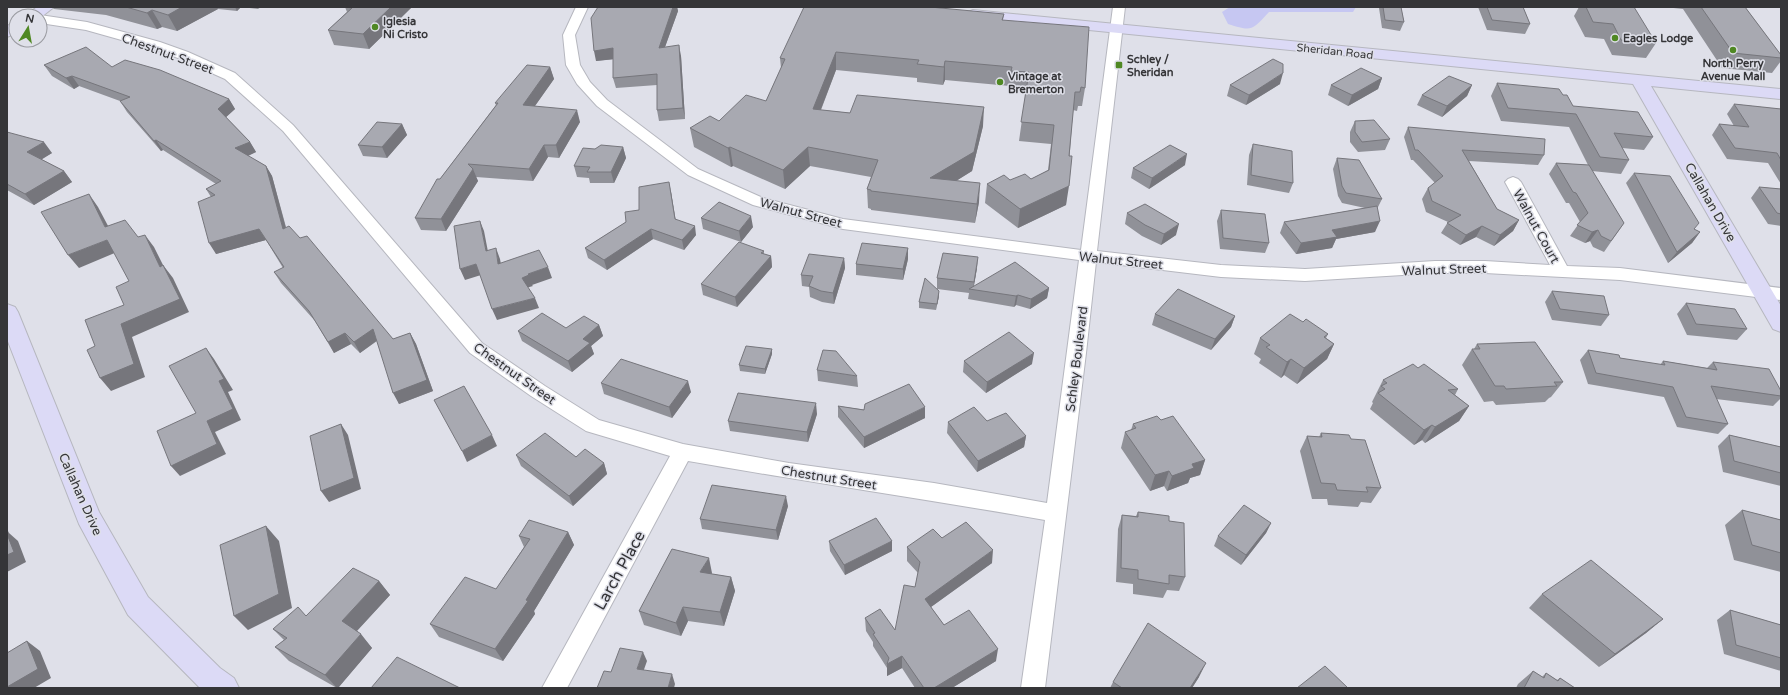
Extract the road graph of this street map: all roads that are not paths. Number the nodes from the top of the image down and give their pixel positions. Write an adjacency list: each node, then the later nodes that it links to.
1 (582, 7): 9 (street, Walnut Street)
2 (1119, 7): 5 (street, Schley Boulevard)
3 (955, 14): 5 (main road, Sheridan Road)
4 (48, 20): 14 (street, Chestnut Street)
5 (1116, 30): 6 (main road, Sheridan Road); 9 (street, Schley Boulevard)
6 (1639, 80): 7 (main road, Sheridan Road); 11 (main road, Callahan Drive)
7 (1781, 94)
8 (1513, 182): 10 (street, Walnut Court)
9 (1088, 256): 10 (street, Walnut Street); 15 (street, Schley Boulevard)
10 (1562, 271): 11 (street, Walnut Street)
11 (1772, 293): 13 (main road, Callahan Drive)
12 (7, 312): 16 (main road, Callahan Drive)
13 (1781, 324)
14 (683, 452): 15 (street, Chestnut Street); 17 (street, Larch Place)
15 (1056, 513): 18 (street, Schley Boulevard)
16 (224, 688)
17 (554, 688)
18 (1034, 688)

